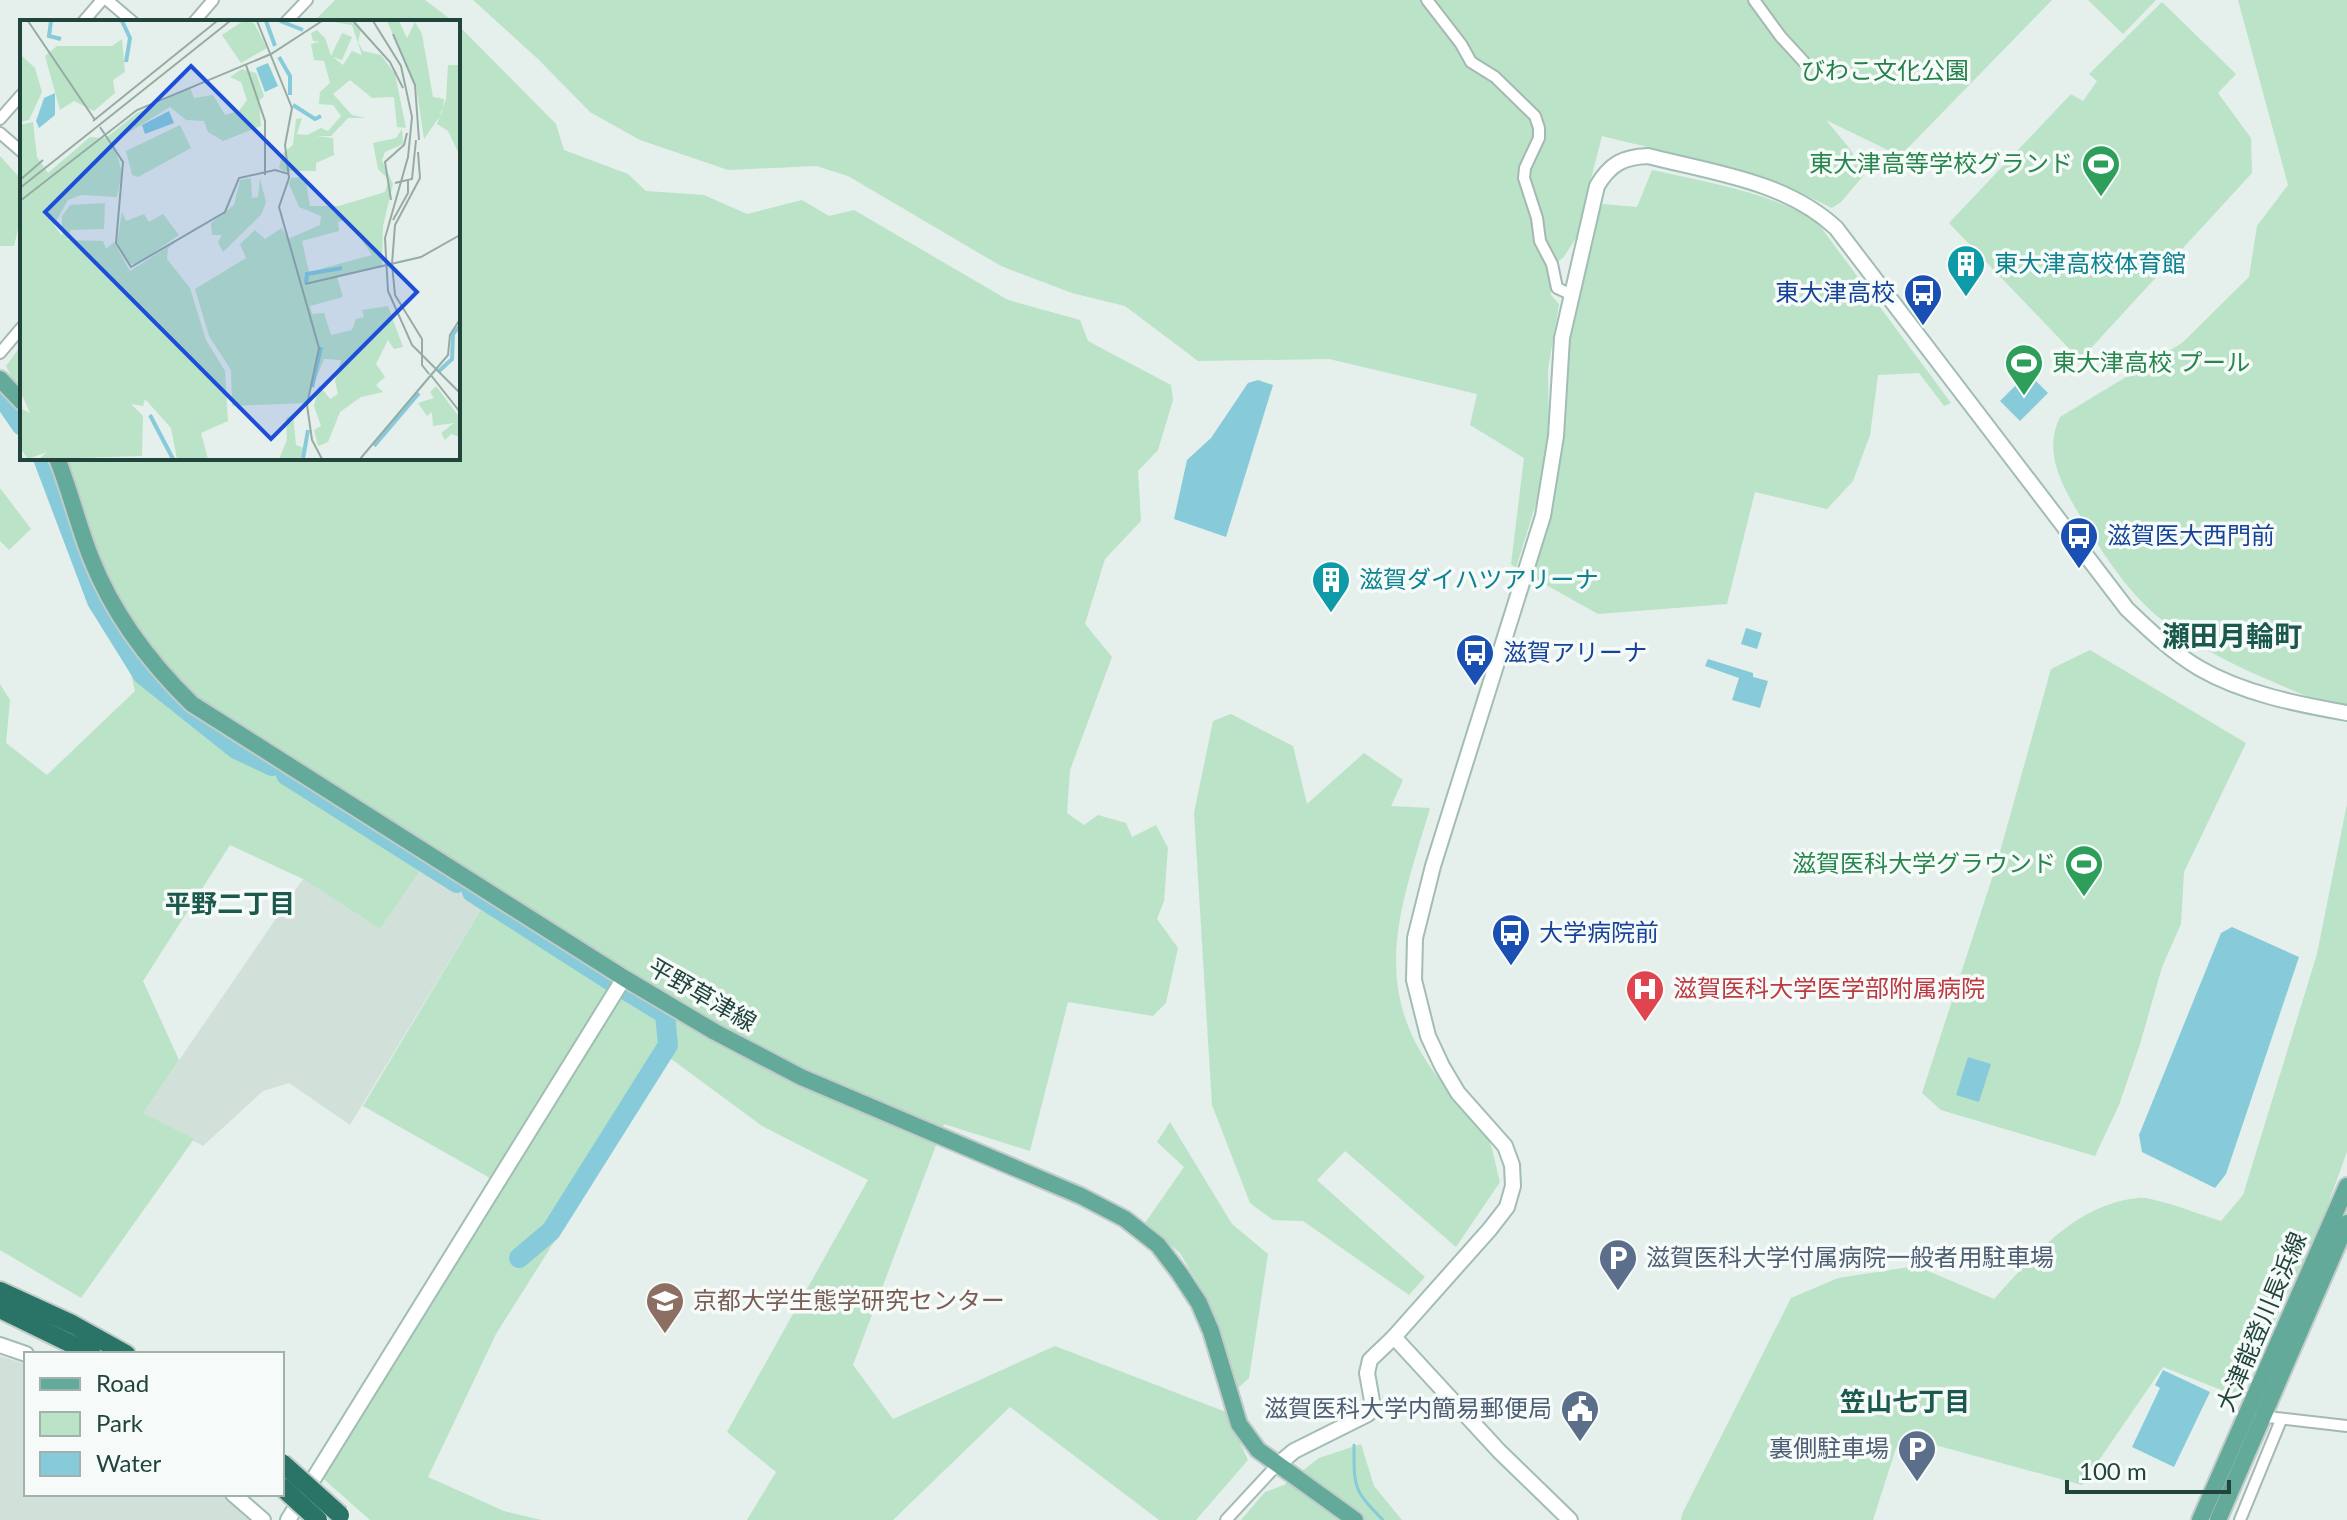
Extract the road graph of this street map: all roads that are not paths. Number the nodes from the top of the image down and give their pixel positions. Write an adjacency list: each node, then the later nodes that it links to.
1 (104, 0): 6 (street); 7 (street)
2 (213, 0): 8 (street)
3 (307, 0): 9 (street)
4 (1427, 0): 15 (street)
5 (1754, 0): 10 (street)
6 (85, 20)
7 (130, 20)
8 (196, 20)
9 (288, 20)
10 (1804, 62)
11 (20, 96): 12 (street)
12 (0, 119)
13 (0, 133): 14 (street)
14 (20, 150)
15 (1570, 294): 21 (street); 27 (street)
16 (20, 329): 17 (street)
17 (0, 353)
18 (0, 379): 19 (main road)
19 (20, 400)
20 (58, 460): 22 (main road, 平野草津線)
21 (2347, 713)
22 (624, 978): 36 (main road, 平野草津線); 41 (street)
23 (2347, 1186): 32 (main road, 大津能登川長浜線)
24 (2347, 1223): 32 (main road, 大津能登川長浜線)
25 (0, 1291): 30 (highway)
26 (0, 1309): 29 (highway)
27 (1394, 1337): 36 (street); 45 (street)
28 (0, 1345): 31 (street)
29 (88, 1352)
30 (122, 1352)
31 (24, 1353)
32 (2256, 1416): 33 (street); 46 (main road, 大津能登川長浜線); 47 (main road, 大津能登川長浜線)
33 (2281, 1420): 34 (street); 48 (street)
34 (2347, 1426)
35 (284, 1465): 39 (highway, bridge)
36 (1276, 1466): 43 (street); 44 (main road, 平野草津線)
37 (284, 1489): 42 (highway, bridge)
38 (235, 1496): 40 (street)
39 (344, 1518)
40 (263, 1520)
41 (288, 1520)
42 (318, 1520)
43 (1226, 1520)
44 (1355, 1520)
45 (1570, 1520)
46 (2200, 1520)
47 (2218, 1520)
48 (2240, 1520)

